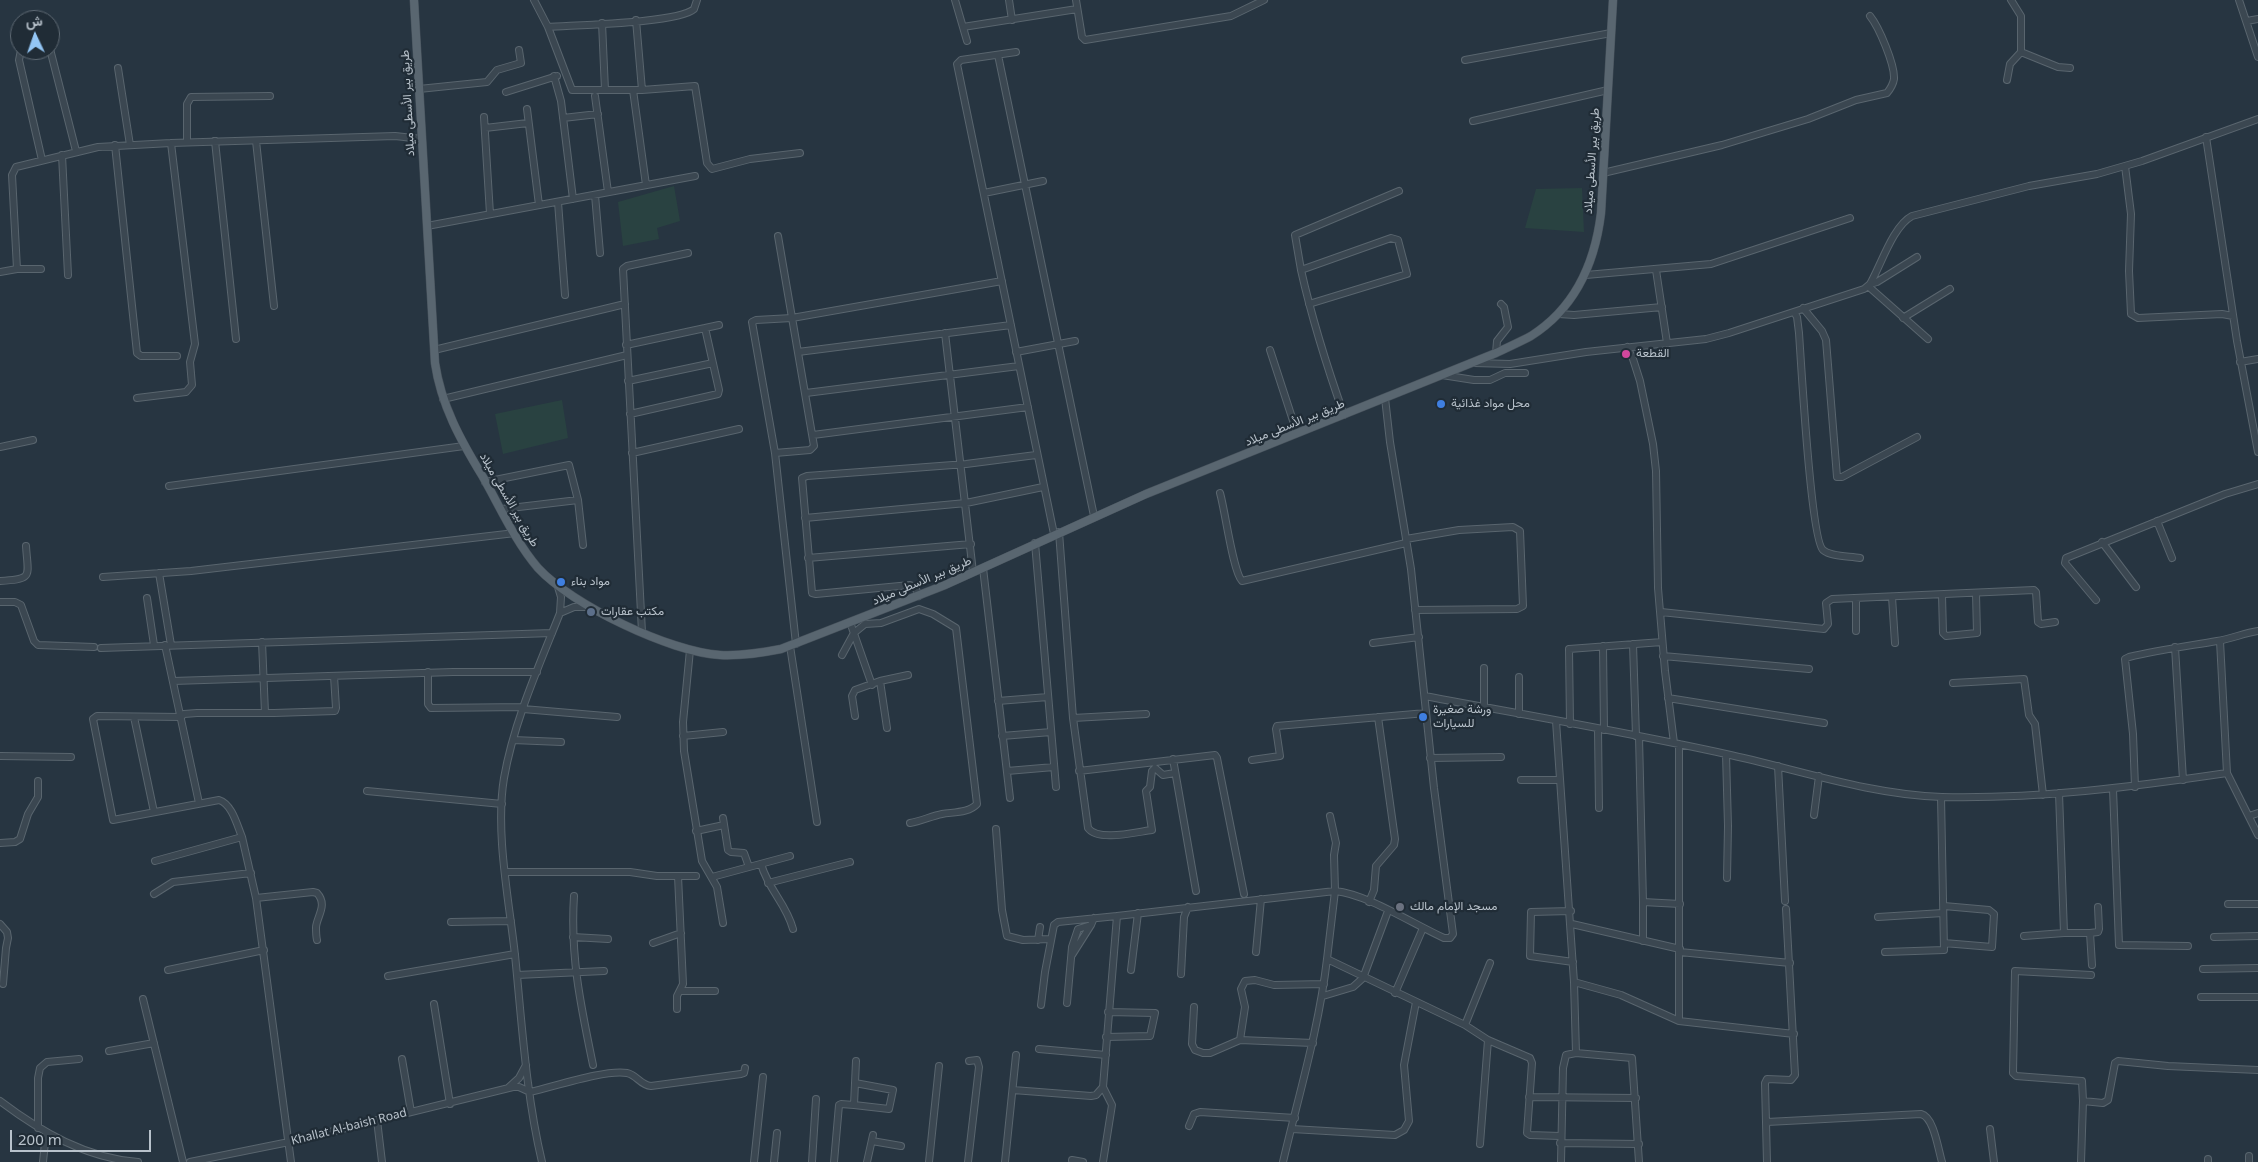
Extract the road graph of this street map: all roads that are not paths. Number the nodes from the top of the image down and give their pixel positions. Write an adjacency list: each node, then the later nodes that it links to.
1 (414, 0): 33 (main road, طريق بير الأسطى ميلاد)
2 (534, 0): 18 (street)
3 (697, 0): 14 (street)
4 (955, 0): 19 (street)
5 (1009, 0): 15 (street)
6 (1076, 0): 11 (street)
7 (1264, 0): 11 (street)
8 (1613, 0): 20 (main road, طريق بير الأسطى ميلاد)
9 (2011, 0): 24 (street)
10 (2239, 0): 16 (street)
11 (1077, 9): 15 (street)
12 (1870, 16): 62 (street)
13 (2258, 19): 16 (street)
14 (636, 20): 17 (street); 36 (street)
15 (1012, 20): 19 (street)
16 (2247, 21): 26 (street)
17 (602, 23): 18 (street); 34 (street)
18 (548, 27): 34 (street)
19 (963, 27): 21 (street)
20 (1611, 33): 29 (street); 37 (main road, طريق بير الأسطى ميلاد)
21 (967, 41)
22 (519, 50): 33 (street)
23 (1016, 52): 25 (street)
24 (2021, 52): 31 (street); 32 (street)
25 (998, 55): 66 (street); 69 (street)
26 (2258, 57)
27 (19, 60): 60 (street)
28 (53, 60): 57 (street)
29 (1465, 60)
30 (118, 68): 56 (street)
31 (2070, 68)
32 (2007, 80)
33 (419, 89): 50 (main road, طريق بير الأسطى ميلاد)
34 (605, 90): 35 (street)
35 (633, 90): 36 (street); 65 (street)
36 (642, 90): 58 (street)
37 (1608, 90): 46 (street); 62 (main road, طريق بير الأسطى ميلاد)
38 (506, 92): 44 (street)
39 (270, 96): 53 (street)
40 (595, 96): 42 (street)
41 (527, 109): 47 (street)
42 (598, 114): 44 (street); 67 (street)
43 (484, 118): 48 (street)
44 (563, 118): 71 (street)
45 (2258, 119): 49 (street)
46 (1472, 121)
47 (528, 122): 48 (street); 73 (street)
48 (485, 128): 74 (street)
49 (2206, 137): 61 (street); 100 (street)
50 (422, 139): 52 (street); 76 (main road, طريق بير الأسطى ميلاد)
51 (216, 141): 52 (street); 53 (street); 107 (street)
52 (256, 141): 95 (street)
53 (187, 142): 54 (street)
54 (170, 143): 56 (street); 131 (street)
55 (114, 145): 56 (street); 57 (street); 120 (street)
56 (130, 145)
57 (76, 151): 59 (street)
58 (800, 153)
59 (62, 155): 60 (street); 86 (street)
60 (42, 160): 81 (street)
61 (2124, 166): 89 (street); 100 (street)
62 (1603, 173): 87 (main road, طريق بير الأسطى ميلاد)
63 (695, 176): 65 (street)
64 (1044, 181): 66 (street)
65 (646, 185): 67 (street)
66 (1025, 185): 69 (street); 111 (street)
67 (608, 192): 70 (street)
68 (1399, 192): 83 (street)
69 (984, 193): 88 (street)
70 (595, 195): 71 (street); 78 (street)
71 (573, 199): 72 (street)
72 (558, 202): 73 (street); 91 (street)
73 (539, 205): 74 (street)
74 (490, 214): 76 (street)
75 (1850, 218): 84 (street)
76 (427, 226): 114 (main road, طريق بير الأسطى ميلاد)
77 (778, 236): 101 (street)
78 (600, 253)
79 (688, 253): 92 (street)
80 (1917, 257): 89 (street)
81 (17, 269): 82 (street); 85 (street)
82 (41, 269)
83 (1301, 270): 93 (street); 93 (street)
84 (1656, 270): 87 (street); 96 (street)
85 (0, 272)
86 (68, 275)
87 (1586, 275): 99 (main road, طريق بير الأسطى ميلاد)
88 (1002, 281): 101 (street); 104 (street)
89 (1869, 285): 97 (street); 102 (street)
90 (1950, 289): 102 (street)
91 (565, 294)
92 (624, 304): 112 (street); 114 (street)
93 (1309, 304): 136 (street)
94 (1501, 304): 118 (street)
95 (274, 306)
96 (1662, 307): 99 (street); 110 (street)
97 (1803, 308): 98 (street); 141 (street)
98 (1794, 312): 110 (street); 170 (street)
99 (1559, 314): 118 (main road, طريق بير الأسطى ميلاد)
100 (2233, 316): 122 (street)
101 (792, 318): 116 (street); 147 (street)
102 (1903, 318): 108 (street)
103 (719, 325): 105 (street)
104 (1011, 325): 106 (street); 117 (street)
105 (705, 328): 112 (street); 123 (street)
106 (946, 333): 116 (street); 127 (street)
107 (236, 339)
108 (1928, 339)
109 (1075, 340): 111 (street)
110 (1667, 343): 113 (street)
111 (1058, 344): 117 (street); 158 (street)
112 (626, 345): 119 (street)
113 (1626, 347): 124 (street); 190 (street)
114 (434, 350): 133 (main road, طريق بير الأسطى ميلاد)
115 (1270, 350): 139 (street)
116 (798, 352): 130 (street)
117 (1016, 352): 125 (street)
118 (1496, 353): 124 (main road, طريق بير الأسطى ميلاد)
119 (627, 355): 129 (street); 133 (street)
120 (177, 356)
121 (2258, 360): 122 (street)
122 (2240, 362): 145 (street)
123 (713, 363): 129 (street); 135 (street)
124 (1472, 363): 128 (main road, طريق بير الأسطى ميلاد)
125 (1019, 366): 127 (street); 134 (street)
126 (1525, 373): 128 (street)
127 (951, 375): 130 (street); 137 (street)
128 (1442, 375): 132 (main road, طريق بير الأسطى ميلاد)
129 (628, 381): 135 (street)
130 (806, 393): 140 (street)
131 (137, 398)
132 (1385, 398): 136 (main road, طريق بير الأسطى ميلاد); 163 (street)
133 (443, 399): 143 (main road, طريق بير الأسطى ميلاد)
134 (1028, 407): 137 (street); 148 (street)
135 (630, 414): 146 (street)
136 (1344, 415): 139 (main road, طريق بير الأسطى ميلاد)
137 (956, 416): 140 (street); 149 (street)
138 (739, 429): 146 (street)
139 (1297, 433): 158 (main road, طريق بير الأسطى ميلاد)
140 (813, 435): 147 (street)
141 (1918, 436)
142 (33, 440): 144 (street)
143 (464, 446): 150 (main road, طريق بير الأسطى ميلاد); 152 (street)
144 (0, 447)
145 (2258, 452)
146 (632, 453): 195 (street)
147 (775, 453): 207 (street)
148 (1036, 455): 149 (street); 153 (street)
149 (961, 464): 156 (street); 159 (street)
150 (485, 482): 155 (street); 157 (main road, طريق بير الأسطى ميلاد)
151 (2258, 484): 160 (street)
152 (168, 486)
153 (1044, 487): 156 (street); 162 (street)
154 (1220, 493): 163 (street)
155 (578, 500): 157 (street); 167 (street)
156 (966, 503): 159 (street); 165 (street)
157 (502, 510): 161 (main road, طريق بير الأسطى ميلاد)
158 (1094, 516): 162 (main road, طريق بير الأسطى ميلاد)
159 (804, 518): 169 (street)
160 (2157, 521): 164 (street); 171 (street)
161 (515, 533): 174 (street); 177 (main road, طريق بير الأسطى ميلاد)
162 (1056, 533): 166 (main road, طريق بير الأسطى ميلاد); 242 (street)
163 (1406, 541): 188 (street); 188 (street)
164 (2102, 542): 178 (street); 185 (street)
165 (971, 544): 169 (street); 173 (street)
166 (1035, 544): 172 (main road, طريق بير الأسطى ميلاد); 228 (street)
167 (583, 545)
168 (26, 546): 176 (street)
169 (808, 558): 181 (street)
170 (1860, 558)
171 (2172, 558)
172 (983, 568): 173 (main road, طريق بير الأسطى ميلاد); 230 (street)
173 (973, 572): 181 (main road, طريق بير الأسطى ميلاد)
174 (159, 574): 175 (street); 206 (street)
175 (104, 577)
176 (0, 581)
177 (558, 587): 187 (main road, طريق بير الأسطى ميلاد); 189 (street)
178 (2136, 587)
179 (1976, 594): 180 (street); 180 (street); 192 (street)
180 (1942, 595): 182 (street)
181 (919, 596): 191 (main road, طريق بير الأسطى ميلاد)
182 (1892, 597): 184 (street); 203 (street)
183 (147, 598): 205 (street)
184 (1856, 599): 190 (street); 193 (street)
185 (2096, 600)
186 (0, 602): 209 (street)
187 (590, 607): 189 (street); 195 (main road, طريق بير الأسطى ميلاد)
188 (1415, 610): 198 (street)
189 (560, 612): 196 (street)
190 (1661, 612): 201 (street)
191 (850, 622): 197 (street); 207 (main road, طريق بير الأسطى ميلاد)
192 (2055, 622)
193 (1856, 631)
194 (2258, 631): 199 (street)
195 (642, 632): 212 (main road, طريق بير الأسطى ميلاد)
196 (552, 633): 200 (street); 218 (street)
197 (854, 633): 213 (street); 226 (street); 292 (street)
198 (1419, 637): 202 (street); 227 (street)
199 (2220, 641): 210 (street); 268 (street)
200 (262, 642): 206 (street); 222 (street)
201 (1662, 642): 204 (street); 214 (street)
202 (1373, 643)
203 (1895, 643)
204 (1633, 644): 208 (street); 252 (street)
205 (154, 645): 206 (street); 211 (street)
206 (168, 645): 223 (street)
207 (793, 645): 212 (main road, طريق بير الأسطى ميلاد); 291 (street)
208 (1603, 646): 245 (street); 247 (street)
209 (94, 647)
210 (2175, 647): 273 (street); 274 (street)
211 (101, 648)
212 (690, 650): 250 (street)
213 (842, 656)
214 (1664, 656): 216 (street); 229 (street)
215 (1484, 668): 231 (street)
216 (1809, 669)
217 (428, 672): 218 (street); 220 (street); 232 (street)
218 (537, 672): 232 (street)
219 (908, 675): 224 (street)
220 (334, 676): 222 (street); 233 (street)
221 (1519, 676): 236 (street)
222 (264, 678): 223 (street); 233 (street)
223 (173, 681): 239 (street)
224 (880, 681): 226 (street); 246 (street)
225 (1953, 683): 279 (street)
226 (872, 685): 237 (street)
227 (1425, 696): 231 (street); 234 (street)
228 (1048, 697): 230 (street); 249 (street)
229 (1668, 698): 244 (street); 255 (street)
230 (998, 701): 251 (street)
231 (1484, 707): 236 (street)
232 (523, 708): 240 (street); 253 (street)
233 (265, 713): 239 (street)
234 (1426, 713): 241 (street); 260 (street)
235 (1146, 714): 242 (street)
236 (1519, 714): 243 (street)
237 (855, 716)
238 (134, 717): 239 (street); 285 (street); 285 (street)
239 (180, 717): 282 (street)
240 (617, 717)
241 (1378, 717): 262 (street); 319 (street)
242 (1073, 718): 266 (street)
243 (1556, 721): 245 (street); 272 (street)
244 (1824, 723)
245 (1570, 724): 247 (street)
246 (887, 728)
247 (1601, 730): 252 (street); 284 (street)
248 (723, 732): 250 (street)
249 (1051, 732): 251 (street); 264 (street)
250 (683, 736): 295 (street)
251 (1002, 736): 265 (street)
252 (1638, 736): 255 (street); 320 (street)
253 (513, 740): 254 (street); 283 (street)
254 (561, 742)
255 (1677, 743): 256 (street); 321 (street)
256 (1726, 754): 263 (street); 309 (street)
257 (0, 756): 258 (street)
258 (71, 757)
259 (1502, 757): 260 (street)
260 (1430, 758): 341 (street)
261 (1173, 759): 266 (street); 267 (street); 314 (street)
262 (1252, 760)
263 (1778, 766): 269 (street); 318 (street)
264 (1054, 767): 265 (street); 275 (street)
265 (1007, 771): 281 (street)
266 (1079, 771): 267 (street)
267 (1175, 773): 311 (street)
268 (2227, 773): 273 (street); 289 (street)
269 (1819, 776): 280 (street); 287 (street)
270 (38, 780): 298 (street)
271 (1521, 780): 272 (street)
272 (1560, 780): 329 (street)
273 (2183, 780): 274 (street)
274 (2134, 786): 276 (street)
275 (1056, 787)
276 (2114, 789): 278 (street); 357 (street)
277 (367, 791): 283 (street)
278 (2059, 793): 279 (street); 344 (street)
279 (2043, 795): 280 (street)
280 (1941, 797): 324 (street)
281 (1010, 798)
282 (199, 803): 285 (street); 297 (street)
283 (502, 804): 304 (street)
284 (1599, 808)
285 (154, 812)
286 (2258, 813): 289 (street)
287 (1814, 815)
288 (1330, 816): 312 (street)
289 (2249, 816): 296 (street)
290 (723, 818): 293 (street)
291 (817, 822)
292 (910, 823)
293 (724, 825): 295 (street); 303 (street)
294 (996, 829): 353 (street)
295 (696, 831): 308 (street)
296 (2258, 835)
297 (242, 837): 300 (street); 305 (street)
298 (0, 843)
299 (790, 856): 302 (street)
300 (155, 861)
301 (850, 862): 310 (street)
302 (761, 864): 303 (street); 310 (street)
303 (749, 867): 308 (street)
304 (506, 872): 306 (street); 334 (street)
305 (251, 873): 313 (street); 316 (street)
306 (678, 876): 307 (street); 343 (street)
307 (696, 876)
308 (712, 876): 337 (street)
309 (1727, 878)
310 (768, 883): 342 (street)
311 (1196, 890)
312 (1335, 891): 317 (street); 319 (street); 363 (street)
313 (154, 894)
314 (1244, 894)
315 (574, 896): 349 (street)
316 (256, 898): 352 (street); 358 (street)
317 (1261, 899): 325 (street); 360 (street)
318 (1785, 901)
319 (1369, 902): 328 (street)
320 (1643, 902): 321 (street); 354 (street)
321 (1680, 904): 359 (street)
322 (2228, 904): 323 (street)
323 (2258, 904)
324 (1944, 906): 330 (street); 356 (street)
325 (1188, 907): 331 (street); 374 (street)
326 (2098, 907): 345 (street)
327 (1786, 909): 366 (street)
328 (1388, 910): 341 (street); 378 (street)
329 (1570, 911): 339 (street); 364 (street)
330 (1943, 913): 333 (street); 356 (street)
331 (1138, 914): 332 (street); 371 (street)
332 (1117, 916): 335 (street); 395 (street)
333 (1878, 917)
334 (511, 921): 336 (street); 362 (street)
335 (1093, 921): 351 (street); 390 (street)
336 (451, 922)
337 (723, 923)
338 (0, 924): 380 (street)
339 (1572, 924): 354 (street); 364 (street)
340 (1040, 927): 353 (street)
341 (1423, 928): 384 (street)
342 (793, 929)
343 (681, 932): 355 (street); 382 (street)
344 (2064, 933): 345 (street); 346 (street)
345 (2090, 933): 367 (street)
346 (2024, 936)
347 (2214, 936): 348 (street)
348 (2258, 936)
349 (573, 937): 350 (street); 373 (street)
350 (608, 939)
351 (1050, 939): 353 (street); 392 (street)
352 (316, 940)
353 (1038, 940)
354 (1643, 941): 359 (street)
355 (654, 943)
356 (1944, 943): 361 (street)
357 (2188, 946)
358 (264, 950): 370 (street); 443 (street)
359 (1680, 951): 366 (street); 396 (street)
360 (1256, 952)
361 (1885, 952)
362 (514, 954): 375 (street); 377 (street)
363 (1327, 959): 378 (street); 381 (street)
364 (1573, 962): 379 (street)
365 (1490, 963): 397 (street)
366 (1790, 963): 398 (street)
367 (2092, 965)
368 (2258, 968): 369 (street)
369 (2203, 969)
370 (168, 970)
371 (1130, 970)
372 (604, 971): 373 (street)
373 (575, 972): 375 (street); 414 (street)
374 (1181, 974)
375 (517, 975): 413 (street)
376 (2091, 975): 429 (street)
377 (388, 976)
378 (1363, 978): 384 (street); 385 (street)
379 (1574, 982): 396 (street); 407 (street)
380 (4, 984)
381 (1324, 984): 385 (street); 400 (street)
382 (680, 991): 383 (street); 394 (street)
383 (716, 991)
384 (1396, 993): 389 (street)
385 (1323, 996): 403 (street)
386 (2201, 997): 387 (street)
387 (2258, 998)
388 (143, 999): 402 (street)
389 (1416, 1002): 397 (street); 438 (street)
390 (1067, 1003)
391 (434, 1004): 430 (street)
392 (1041, 1005)
393 (1194, 1008): 400 (street)
394 (677, 1009)
395 (1108, 1012): 399 (street); 399 (street)
396 (1679, 1021): 398 (street)
397 (1466, 1026): 401 (street)
398 (1794, 1034): 435 (street)
399 (1106, 1037): 406 (street)
400 (1240, 1040): 403 (street)
401 (1488, 1040): 424 (street); 444 (street)
402 (154, 1043): 405 (street); 450 (street)
403 (1313, 1043): 433 (street)
404 (1039, 1048): 406 (street)
405 (109, 1051)
406 (1106, 1054): 420 (street)
407 (1576, 1054): 425 (street); 427 (street)
408 (1016, 1055): 422 (street)
409 (79, 1059): 437 (street)
410 (402, 1059): 432 (street)
411 (856, 1061): 419 (street)
412 (969, 1061): 461 (street)
413 (527, 1063): 421 (street); 423 (street)
414 (593, 1065)
415 (939, 1066): 460 (street)
416 (745, 1068): 423 (street)
417 (2258, 1070): 429 (street)
418 (763, 1077): 455 (street)
419 (856, 1083): 431 (street); 431 (street)
420 (1103, 1087): 422 (street); 464 (street)
421 (507, 1089): 423 (street); 430 (street, Khallat Al-baish Road)
422 (1013, 1090): 462 (street)
423 (530, 1092): 454 (street)
424 (1529, 1097): 427 (street); 442 (street)
425 (1636, 1098): 427 (street); 445 (street)
426 (816, 1099): 457 (street)
427 (1561, 1099): 442 (street)
428 (0, 1101): 437 (street)
429 (2083, 1101): 471 (street)
430 (450, 1104): 432 (street, Khallat Al-baish Road)
431 (854, 1105): 458 (street)
432 (411, 1112): 434 (street, Khallat Al-baish Road)
433 (1295, 1118): 436 (street); 438 (street)
434 (377, 1120): 443 (street, Khallat Al-baish Road); 453 (street)
435 (1766, 1122): 468 (street); 469 (street)
436 (1189, 1126)
437 (38, 1128): 440 (street)
438 (1292, 1129): 465 (street)
439 (1990, 1129): 470 (street)
440 (46, 1133): 448 (street); 449 (street)
441 (777, 1133): 456 (street)
442 (1560, 1140): 445 (street); 466 (street)
443 (289, 1142): 451 (street, Khallat Al-baish Road); 452 (street)
444 (1480, 1144)
445 (1639, 1144): 467 (street)
446 (901, 1146): 459 (street)
447 (1072, 1160): 463 (street)
448 (43, 1162)
449 (138, 1162)
450 (183, 1162)
451 (190, 1162)
452 (291, 1162)
453 (382, 1162)
454 (542, 1162)
455 (754, 1162)
456 (774, 1162)
457 (812, 1162)
458 (834, 1162)
459 (867, 1162)
460 (929, 1162)
461 (968, 1162)
462 (1004, 1162)
463 (1083, 1162)
464 (1103, 1162)
465 (1283, 1162)
466 (1561, 1162)
467 (1639, 1162)
468 (1767, 1162)
469 (1942, 1162)
470 (1994, 1162)
471 (2082, 1162)

